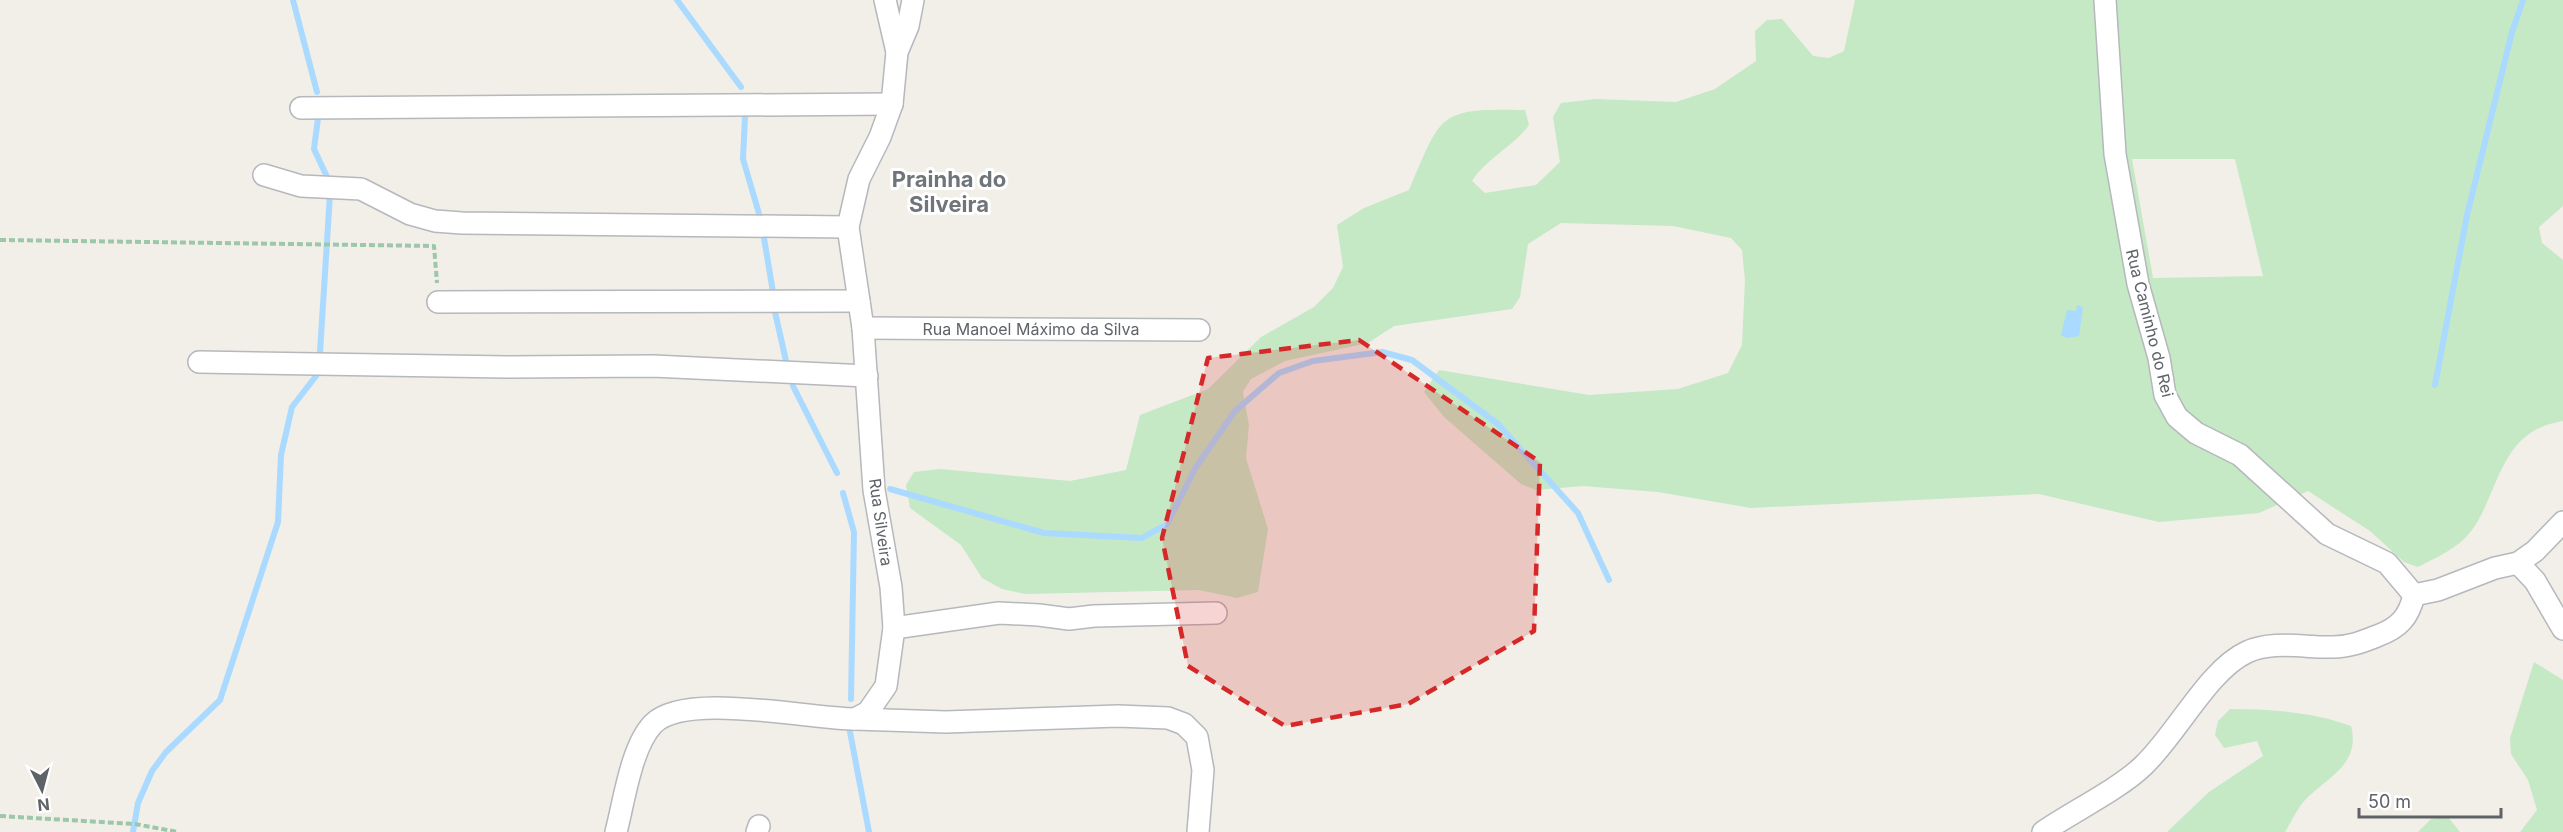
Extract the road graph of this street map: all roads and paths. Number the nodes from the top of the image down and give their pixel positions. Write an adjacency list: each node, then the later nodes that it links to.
1 (885, 0): 4 (street, Rua Silveira)
2 (913, 0): 4 (street)
3 (2105, 0): 18 (street, Rua Caminho do Rei)
4 (897, 52): 5 (street, Rua Silveira)
5 (892, 104): 6 (street); 8 (street, Rua Silveira)
6 (301, 108)
7 (264, 175): 8 (street)
8 (848, 227): 10 (street, Rua Silveira)
9 (0, 240): 11 (path)
10 (859, 301): 11 (street); 12 (street, Rua Silveira)
11 (438, 302)
12 (863, 328): 13 (street, Rua Manoel Máximo da Silva); 15 (street, Rua Silveira)
13 (1199, 330)
14 (199, 362): 15 (street)
15 (867, 376): 20 (street, Rua Silveira)
16 (2563, 522): 17 (street)
17 (2518, 563): 18 (street); 21 (street)
18 (2414, 595): 27 (street)
19 (1216, 613): 20 (street)
20 (894, 628): 22 (street, Rua Silveira)
21 (2563, 630)
22 (855, 719): 25 (street); 26 (street)
23 (0, 816): 24 (path)
24 (178, 832)
25 (616, 832)
26 (1198, 832)
27 (2043, 832)

